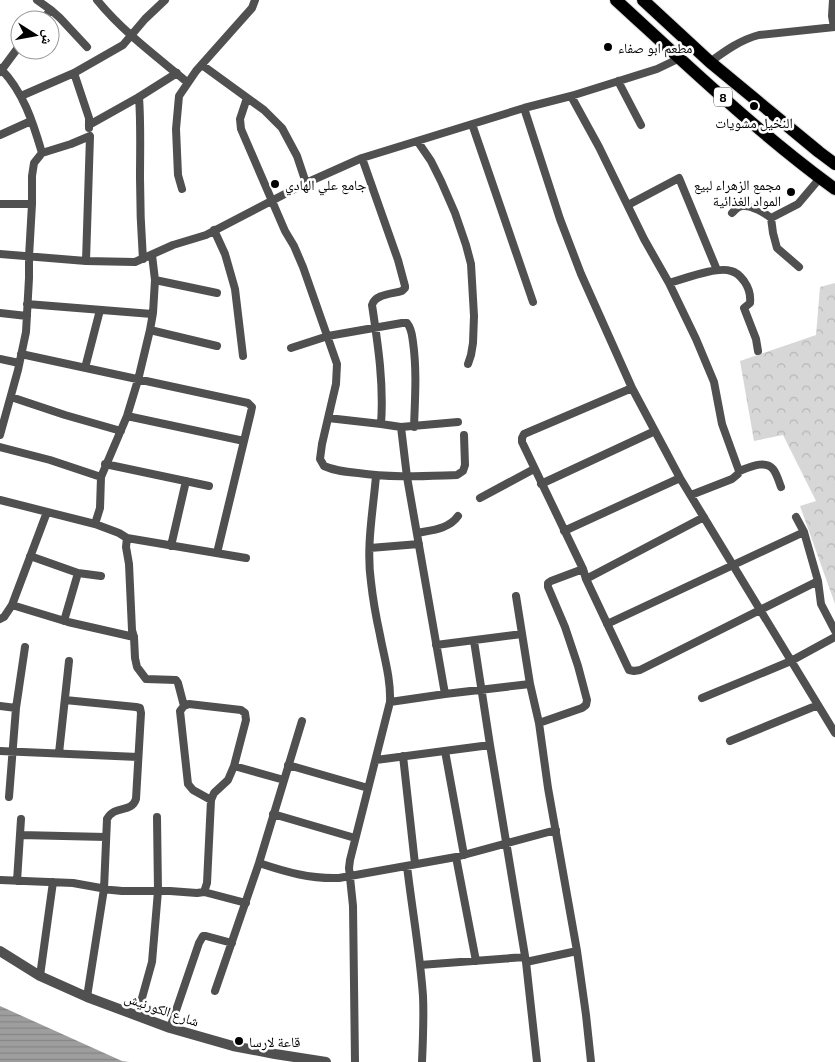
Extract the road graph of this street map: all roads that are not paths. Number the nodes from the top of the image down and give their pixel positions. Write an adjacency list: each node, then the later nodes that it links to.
1 (37, 0): 8 (street)
2 (97, 0): 11 (street)
3 (165, 0): 11 (street)
4 (255, 0): 16 (street)
5 (616, 0): 14 (highway, 8)
6 (643, 0): 15 (highway, 8)
7 (833, 0): 10 (street)
8 (51, 10)
9 (60, 18): 12 (street)
10 (834, 27): 15 (street)
11 (131, 35): 18 (street); 19 (street)
12 (87, 47)
13 (10, 58): 17 (street)
14 (680, 58): 20 (street); 37 (highway, 8)
15 (710, 62): 36 (highway, 8)
16 (202, 65): 21 (street); 25 (street)
17 (1, 70): 22 (street)
18 (74, 72): 22 (street); 30 (street)
19 (177, 73): 21 (street); 24 (street)
20 (618, 81): 23 (street); 29 (street)
21 (187, 82): 39 (street)
22 (21, 96): 27 (street)
23 (571, 96): 26 (street); 44 (street)
24 (139, 97): 30 (street); 51 (street)
25 (247, 98): 38 (street); 41 (street)
26 (524, 108): 28 (street); 77 (street)
27 (31, 121): 31 (street); 34 (street)
28 (472, 124): 33 (street); 58 (street)
29 (641, 124)
30 (89, 125): 32 (street)
31 (0, 136)
32 (90, 136): 34 (street); 52 (street)
33 (418, 142): 35 (street); 74 (street)
34 (42, 153): 43 (street)
35 (362, 158): 38 (street); 64 (street)
36 (835, 164)
37 (820, 178): 40 (highway, 8); 46 (street)
38 (306, 183): 41 (street)
39 (182, 189)
40 (835, 189)
41 (271, 200): 47 (street); 66 (street)
42 (0, 204): 43 (street)
43 (32, 204): 50 (street)
44 (628, 205): 54 (street); 56 (street)
45 (732, 213): 46 (street)
46 (771, 218): 53 (street)
47 (214, 230): 49 (street); 71 (street)
48 (0, 254): 50 (street)
49 (152, 255): 51 (street); 55 (street)
50 (29, 257): 52 (street); 59 (street)
51 (142, 259): 52 (street)
52 (86, 261)
53 (799, 267)
54 (717, 270): 56 (street); 69 (street)
55 (155, 280): 57 (street); 62 (street)
56 (669, 284): 94 (street)
57 (217, 293)
58 (532, 302)
59 (28, 304): 60 (street); 63 (street)
60 (100, 310): 62 (street); 75 (street)
61 (0, 313): 63 (street)
62 (152, 314): 65 (street)
63 (27, 316): 70 (street)
64 (375, 328): 66 (street); 83 (street); 85 (street)
65 (150, 330): 67 (street); 76 (street)
66 (328, 336): 68 (street); 80 (street)
67 (217, 346)
68 (291, 348)
69 (758, 351)
70 (21, 354): 73 (street); 75 (street)
71 (243, 356)
72 (0, 359): 73 (street)
73 (19, 363): 78 (street)
74 (468, 364)
75 (85, 368): 76 (street)
76 (138, 380): 79 (street); 90 (street)
77 (632, 388): 87 (street); 93 (street)
78 (11, 397): 81 (street); 86 (street)
79 (127, 416): 86 (street); 90 (street)
80 (328, 418): 83 (street); 95 (street)
81 (2, 422): 88 (street)
82 (458, 422): 85 (street)
83 (380, 424): 84 (street)
84 (401, 427): 85 (street); 97 (street)
85 (414, 427)
86 (121, 431): 92 (street)
87 (655, 431): 98 (street); 100 (street)
88 (0, 435)
89 (464, 435): 97 (street)
90 (244, 441): 118 (street)
91 (0, 447): 96 (street)
92 (106, 464): 96 (street); 99 (street)
93 (534, 469): 100 (street); 104 (street)
94 (739, 471): 102 (street); 103 (street)
95 (376, 476): 97 (street); 117 (street)
96 (101, 477): 110 (street)
97 (407, 477): 113 (street)
98 (680, 478): 103 (street); 111 (street)
99 (186, 481): 101 (street); 116 (street)
100 (542, 484): 111 (street)
101 (209, 486)
102 (781, 487)
103 (691, 495): 109 (street)
104 (480, 498)
105 (0, 500): 106 (street)
106 (47, 512): 110 (street); 119 (street)
107 (458, 516): 113 (street)
108 (796, 517): 112 (street)
109 (704, 518): 121 (street); 125 (street)
110 (95, 524): 114 (street)
111 (564, 531): 122 (street)
112 (804, 532): 121 (street); 126 (street)
113 (417, 533): 115 (street)
114 (127, 538): 116 (street); 135 (street)
115 (419, 544): 117 (street); 138 (street)
116 (171, 546): 118 (street)
117 (370, 548): 147 (street)
118 (217, 553): 120 (street)
119 (30, 556): 123 (street); 128 (street)
120 (246, 558)
121 (733, 566): 129 (street); 132 (street)
122 (583, 569): 125 (street); 153 (street)
123 (78, 573): 124 (street); 131 (street)
124 (100, 576)
125 (586, 579): 132 (street)
126 (818, 581): 129 (street); 133 (street)
127 (516, 596): 134 (street)
128 (12, 605): 130 (street); 131 (street)
129 (760, 610): 132 (street); 141 (street)
130 (0, 619)
131 (64, 621): 135 (street)
132 (607, 624)
133 (835, 631)
134 (522, 634): 137 (street); 142 (street)
135 (134, 637): 150 (street)
136 (835, 637): 141 (street)
137 (474, 641): 138 (street); 143 (street)
138 (436, 645): 144 (street)
139 (25, 647): 151 (street)
140 (69, 661): 146 (street)
141 (791, 661): 145 (street); 148 (street)
142 (530, 684): 143 (street); 153 (street)
143 (482, 691): 144 (street); 156 (street)
144 (445, 694): 147 (street)
145 (702, 698)
146 (65, 700): 160 (street); 162 (street)
147 (390, 702): 163 (street)
148 (818, 705): 154 (street); 155 (street)
149 (0, 706): 151 (street)
150 (184, 706): 165 (street); 169 (street)
151 (16, 708): 159 (street)
152 (302, 721): 164 (street)
153 (539, 723): 173 (street)
154 (835, 733)
155 (730, 741)
156 (490, 745): 158 (street); 177 (street)
157 (0, 751): 159 (street)
158 (446, 751): 161 (street); 178 (street)
159 (13, 752): 160 (street); 168 (street)
160 (59, 753): 162 (street)
161 (403, 756): 163 (street); 181 (street)
162 (138, 758): 175 (street)
163 (376, 760): 167 (street)
164 (288, 765): 166 (street); 167 (street)
165 (234, 766): 166 (street); 169 (street)
166 (284, 780): 170 (street)
167 (368, 788): 176 (street)
168 (9, 797)
169 (211, 800): 188 (street)
170 (273, 814): 176 (street); 180 (street)
171 (157, 817): 187 (street)
172 (21, 819): 174 (street)
173 (556, 830): 177 (street); 192 (street)
174 (20, 836): 175 (street); 184 (street)
175 (106, 837): 186 (street)
176 (355, 838): 182 (street)
177 (506, 844): 178 (street); 193 (street)
178 (464, 855): 179 (street)
179 (456, 857): 181 (street); 194 (street)
180 (259, 863): 182 (street); 189 (street)
181 (411, 865): 182 (street); 195 (street)
182 (350, 876): 202 (street)
183 (0, 880): 184 (street)
184 (17, 881): 185 (street)
185 (53, 882): 186 (street); 196 (street)
186 (104, 889): 187 (street); 198 (street)
187 (158, 891): 188 (street); 199 (street)
188 (204, 892): 189 (street)
189 (246, 903): 190 (street)
190 (232, 943): 197 (street); 200 (street)
191 (0, 951): 196 (street, شارع الكورنيش)
192 (577, 951): 193 (street); 205 (street)
193 (525, 960): 194 (street); 204 (street)
194 (476, 961): 195 (street)
195 (420, 965): 203 (street)
196 (40, 976): 198 (street, شارع الكورنيش)
197 (215, 991)
198 (88, 996): 199 (street, شارع الكورنيش)
199 (137, 1016): 200 (street, شارع الكورنيش)
200 (170, 1028): 201 (street, شارع الكورنيش)
201 (326, 1062)
202 (355, 1062)
203 (422, 1062)
204 (537, 1062)
205 (591, 1062)

